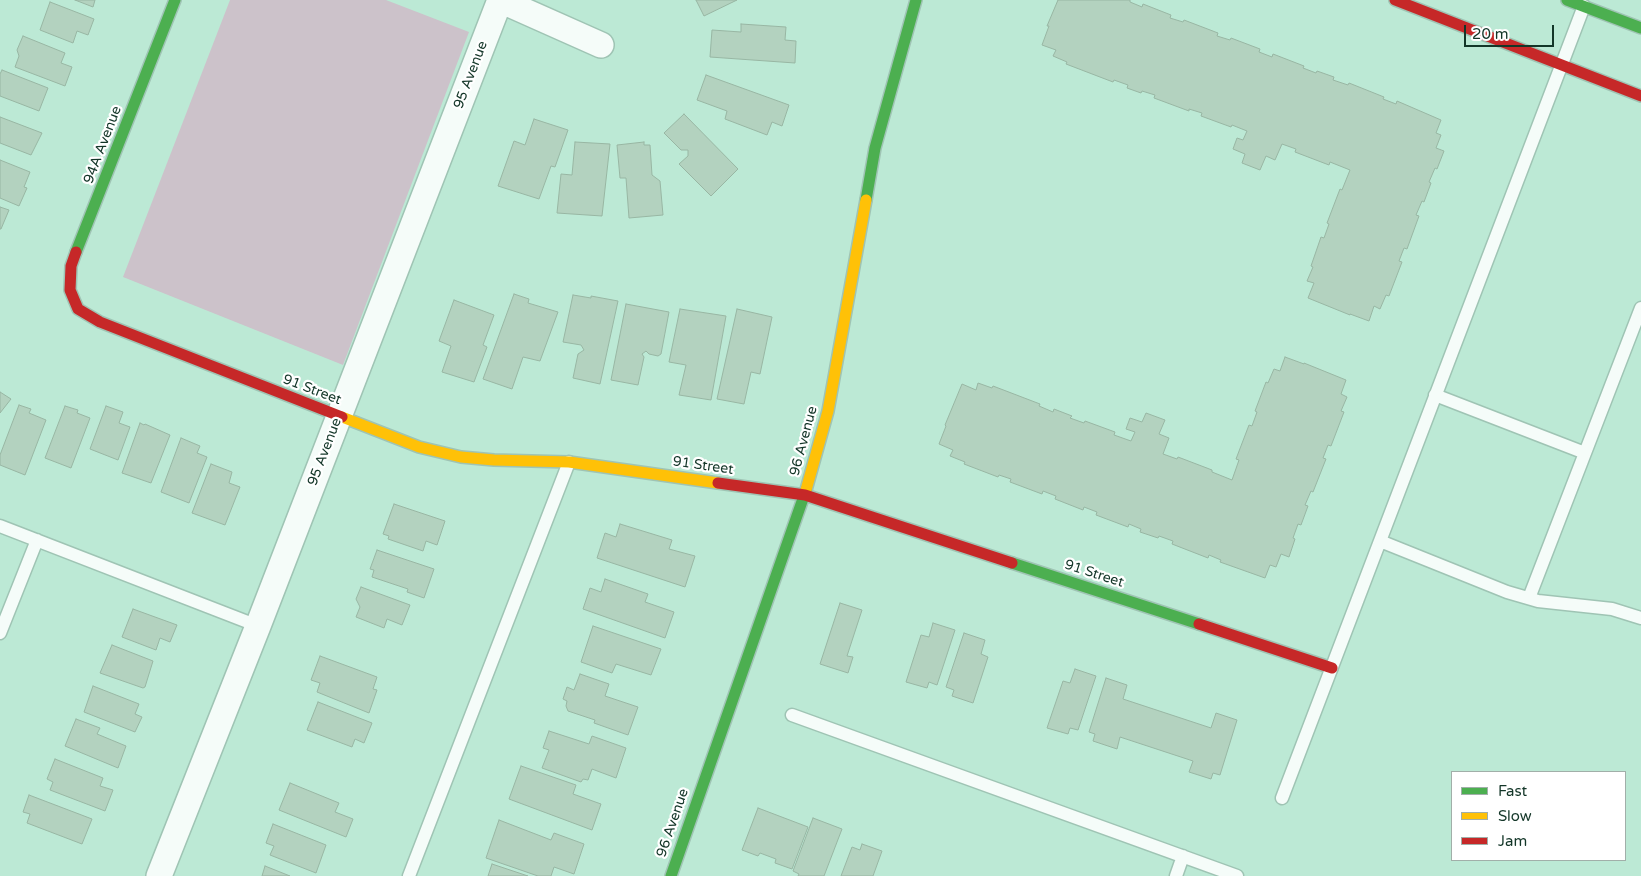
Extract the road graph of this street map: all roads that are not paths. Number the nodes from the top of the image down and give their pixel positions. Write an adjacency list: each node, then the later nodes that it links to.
1 (175, 0): 11 (street, 94A Avenue)
2 (500, 0): 8 (street); 14 (street, 95 Avenue)
3 (916, 0): 17 (street, 96 Avenue)
4 (1395, 0): 9 (street)
5 (1567, 0): 6 (street)
6 (1584, 6): 7 (street); 9 (lane)
7 (1641, 28)
8 (601, 45)
9 (1561, 65): 10 (street); 13 (lane)
10 (1641, 96)
11 (75, 302): 14 (street, 91 Street)
12 (1641, 308): 15 (lane)
13 (1436, 395): 15 (lane); 20 (lane)
14 (339, 416): 16 (street, 91 Street); 23 (street, 95 Avenue)
15 (1585, 453): 21 (lane)
16 (569, 462): 17 (street, 91 Street); 30 (lane)
17 (805, 495): 25 (street, 91 Street); 31 (street, 96 Avenue)
18 (0, 526): 19 (lane)
19 (37, 540): 23 (lane); 24 (lane)
20 (1380, 542): 21 (lane); 25 (lane)
21 (1529, 598): 22 (lane)
22 (1641, 618)
23 (258, 626): 29 (street, 95 Avenue)
24 (0, 633)
25 (1332, 668): 27 (lane)
26 (792, 715): 28 (lane)
27 (1282, 798)
28 (1183, 856): 32 (lane); 33 (lane)
29 (159, 876)
30 (409, 876)
31 (671, 876)
32 (1176, 876)
33 (1238, 876)

